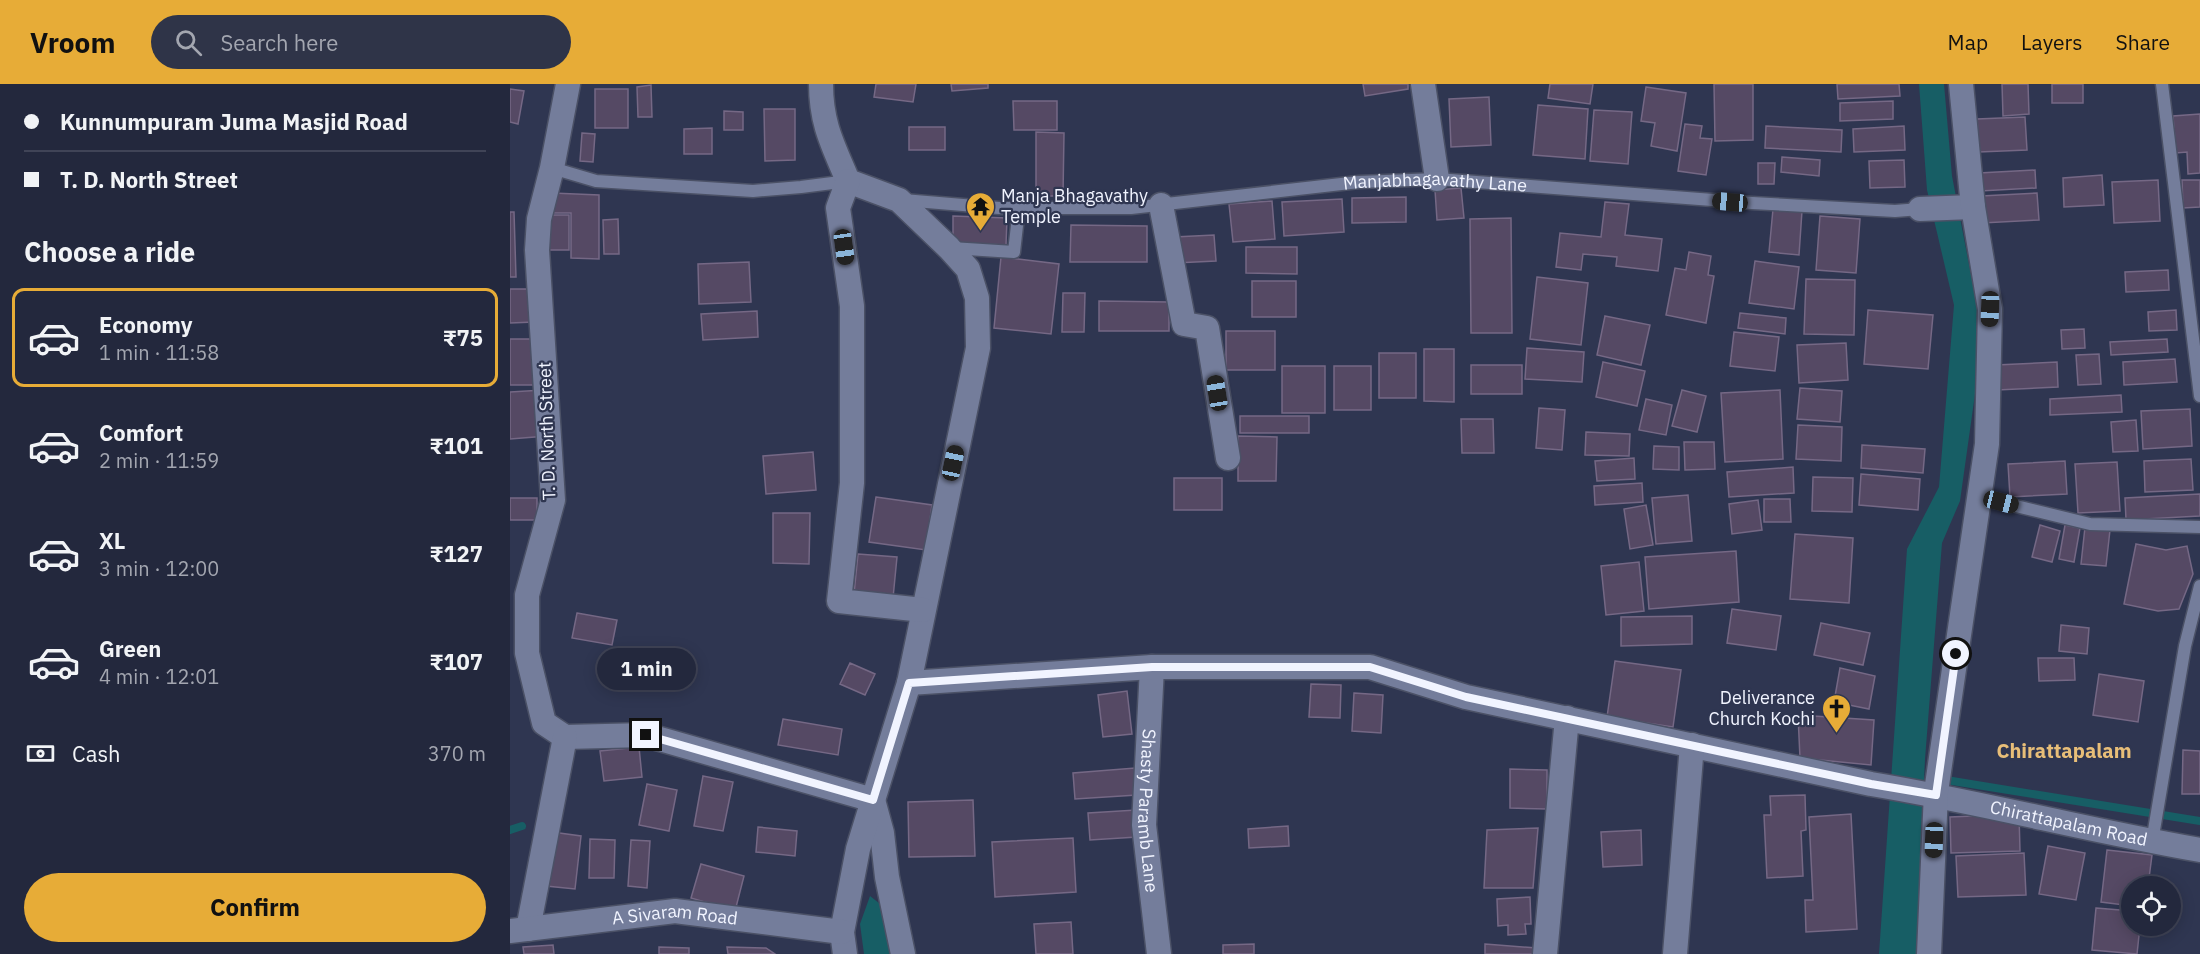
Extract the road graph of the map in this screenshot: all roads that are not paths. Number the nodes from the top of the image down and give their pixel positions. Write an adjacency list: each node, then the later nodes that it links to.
1 (568, 84): 6 (street, T. D. North Street)
2 (821, 84): 8 (street)
3 (1423, 84): 7 (street)
4 (1961, 84): 11 (street)
5 (2162, 84): 15 (lane)
6 (552, 168): 8 (lane); 24 (street, T. D. North Street)
7 (1437, 178): 10 (lane, Manjabhagavathy Lane); 13 (lane, Manjabhagavathy Lane)
8 (848, 181): 9 (street); 20 (street)
9 (899, 200): 12 (lane, Manjabhagavathy Lane); 14 (street)
10 (1161, 205): 12 (lane, Manjabhagavathy Lane); 16 (street)
11 (1970, 207): 13 (street, Manjabhagavathy Lane); 17 (street)
12 (1019, 208): 14 (lane)
13 (1920, 209)
14 (950, 248): 20 (street)
15 (2200, 396)
16 (1228, 458)
17 (1979, 497): 18 (lane); 26 (street)
18 (2200, 527)
19 (2200, 586): 28 (lane)
20 (923, 610): 22 (street)
21 (1152, 667): 22 (street, Chirattapalam Road); 23 (street, Chirattapalam Road); 33 (street, Shasty Paramb Lane)
22 (909, 683): 27 (street)
23 (1567, 718): 25 (street, Chirattapalam Road); 34 (street)
24 (566, 737): 27 (street); 30 (street)
25 (1692, 745): 26 (street, Chirattapalam Road); 35 (street)
26 (1936, 793): 28 (street, Chirattapalam Road); 36 (street)
27 (873, 800): 31 (street); 32 (street)
28 (2153, 835): 29 (street, Chirattapalam Road)
29 (2200, 850)
30 (519, 930): 31 (street, A Sivaram Road)
31 (843, 943)
32 (903, 954)
33 (1158, 954)
34 (1545, 954)
35 (1675, 954)
36 (1929, 954)

